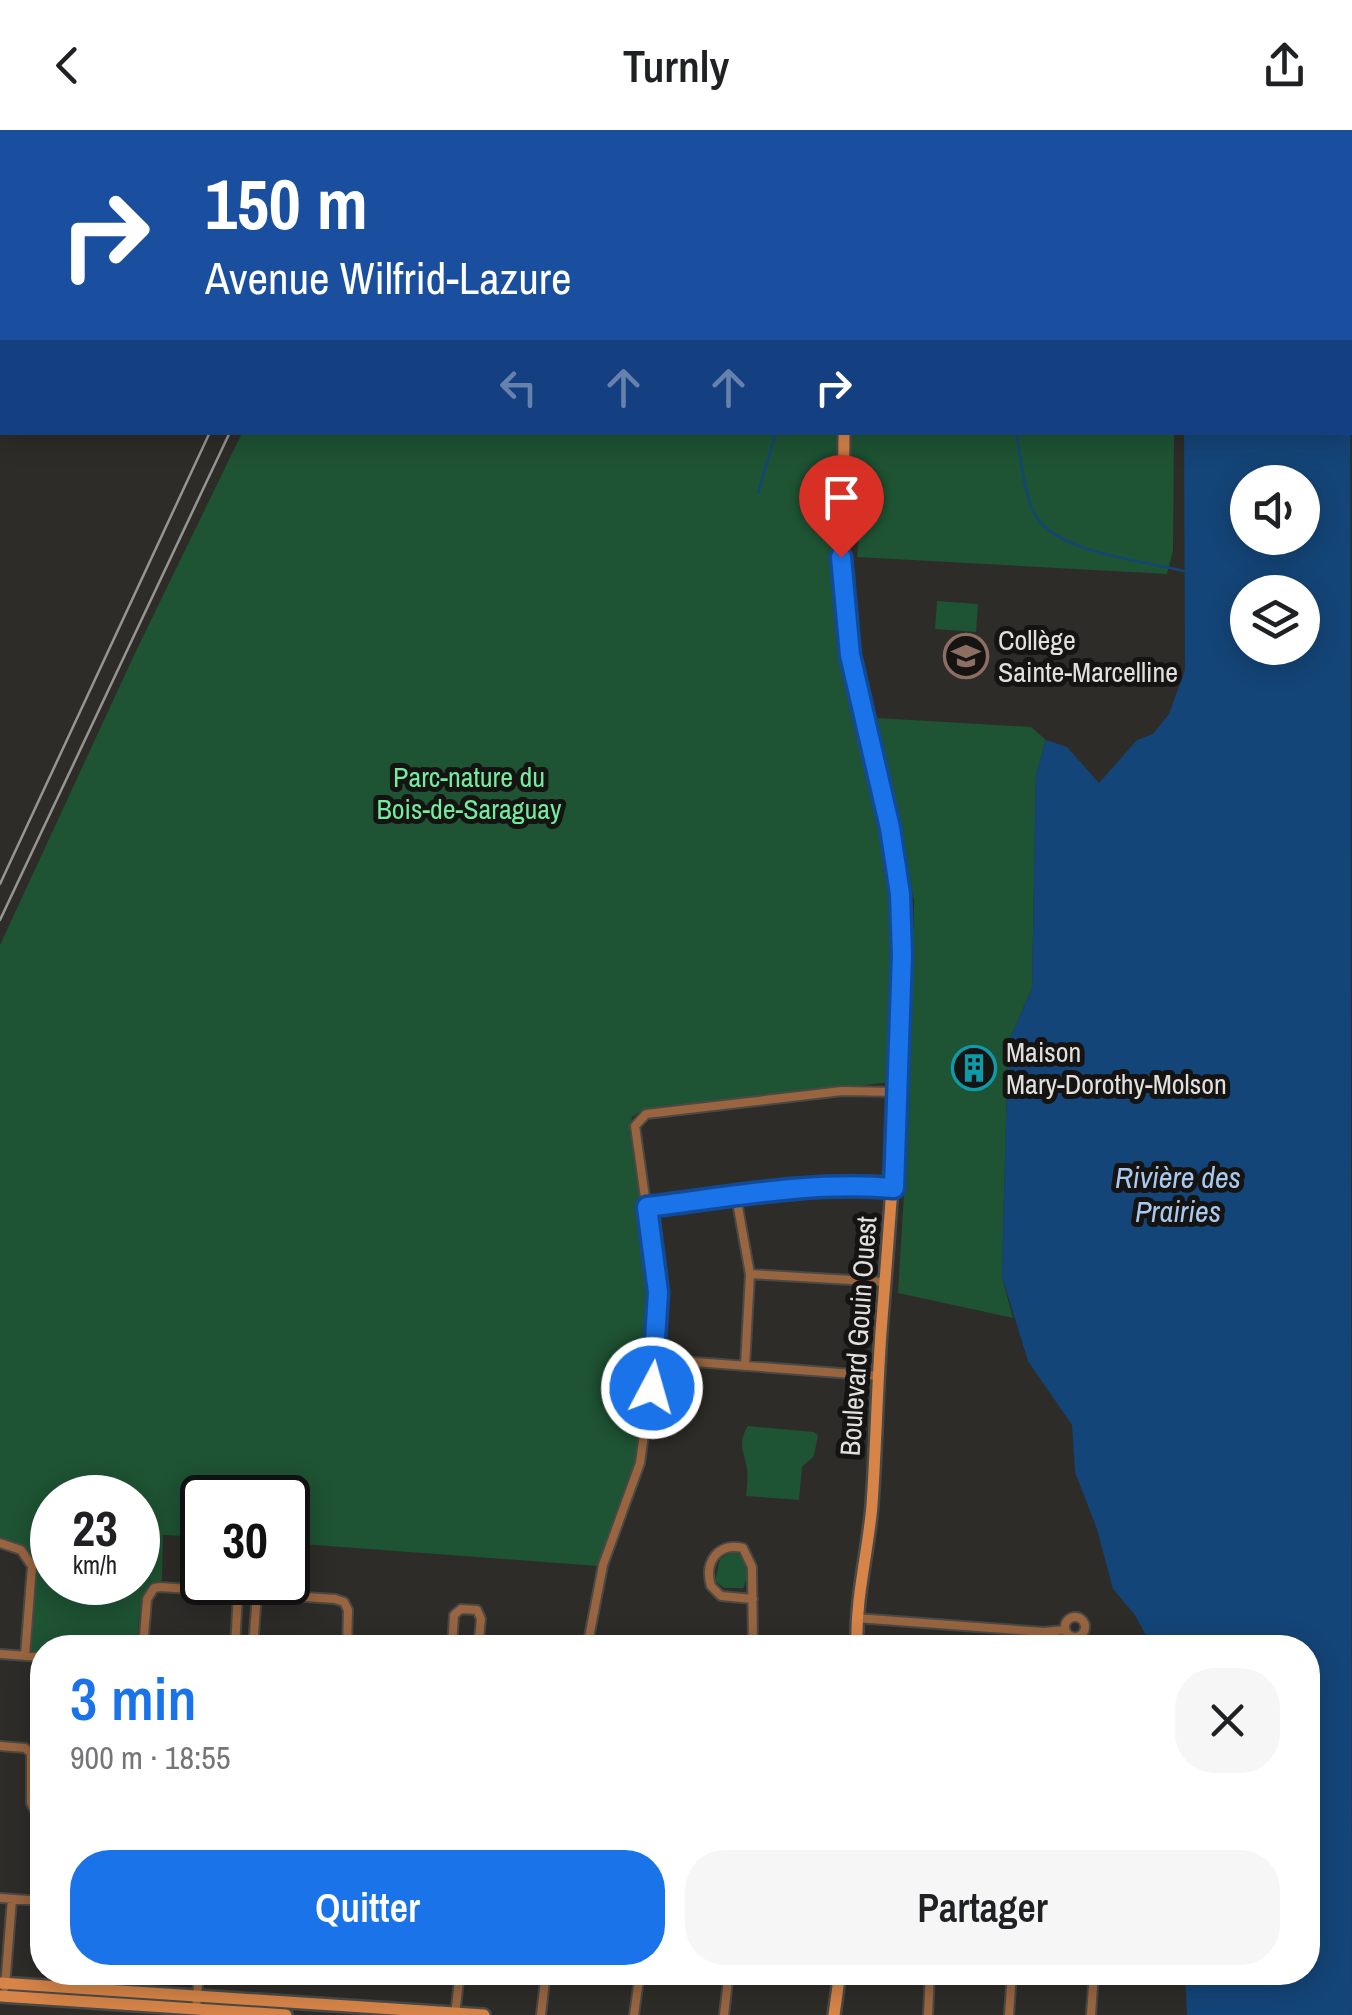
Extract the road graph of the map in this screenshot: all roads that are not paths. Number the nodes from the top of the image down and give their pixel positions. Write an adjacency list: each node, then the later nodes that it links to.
1 (844, 435): 2 (street, Boulevard Gouin Ouest)
2 (898, 1092): 3 (street, Boulevard Gouin Ouest); 5 (street)
3 (894, 1188): 4 (street); 7 (street, Boulevard Gouin Ouest)
4 (736, 1196): 5 (street); 6 (street)
5 (647, 1207): 8 (street)
6 (750, 1274): 7 (street); 9 (street)
7 (886, 1282): 10 (street, Boulevard Gouin Ouest)
8 (655, 1359): 9 (street); 25 (street)
9 (745, 1366): 10 (street)
10 (878, 1376): 17 (street, Boulevard Gouin Ouest)
11 (0, 1543): 29 (street)
12 (180, 1589): 19 (street)
13 (310, 1598): 22 (street)
14 (752, 1598): 14 (street); 26 (street)
15 (237, 1605): 20 (street)
16 (256, 1605): 21 (street)
17 (856, 1618): 18 (street); 27 (street, Boulevard Gouin Ouest)
18 (1065, 1630)
19 (144, 1635)
20 (236, 1635)
21 (254, 1635)
22 (347, 1635)
23 (453, 1635): 24 (street)
24 (479, 1635)
25 (589, 1635)
26 (753, 1635)
27 (857, 1635)
28 (0, 1654): 29 (street)
29 (25, 1656): 30 (street)
30 (30, 1656)
31 (0, 1746): 32 (street)
32 (30, 1752)
33 (0, 1898): 34 (street)
34 (12, 1899): 35 (street); 45 (street)
35 (30, 1900)
36 (198, 1985): 46 (street)
37 (458, 1985): 49 (street)
38 (544, 1985): 52 (street)
39 (638, 1985): 53 (street)
40 (727, 1985): 54 (street)
41 (838, 1985): 55 (street)
42 (929, 1985): 56 (street)
43 (1011, 1985): 57 (street)
44 (1093, 1985): 58 (street)
45 (2, 1990): 47 (street)
46 (198, 1995): 47 (street); 48 (street); 49 (street)
47 (126, 2003): 48 (street)
48 (196, 2009): 50 (street)
49 (455, 2014): 51 (street)
50 (286, 2015)
51 (484, 2015)
52 (541, 2015)
53 (634, 2015)
54 (724, 2015)
55 (834, 2015)
56 (928, 2015)
57 (1009, 2015)
58 (1092, 2015)

